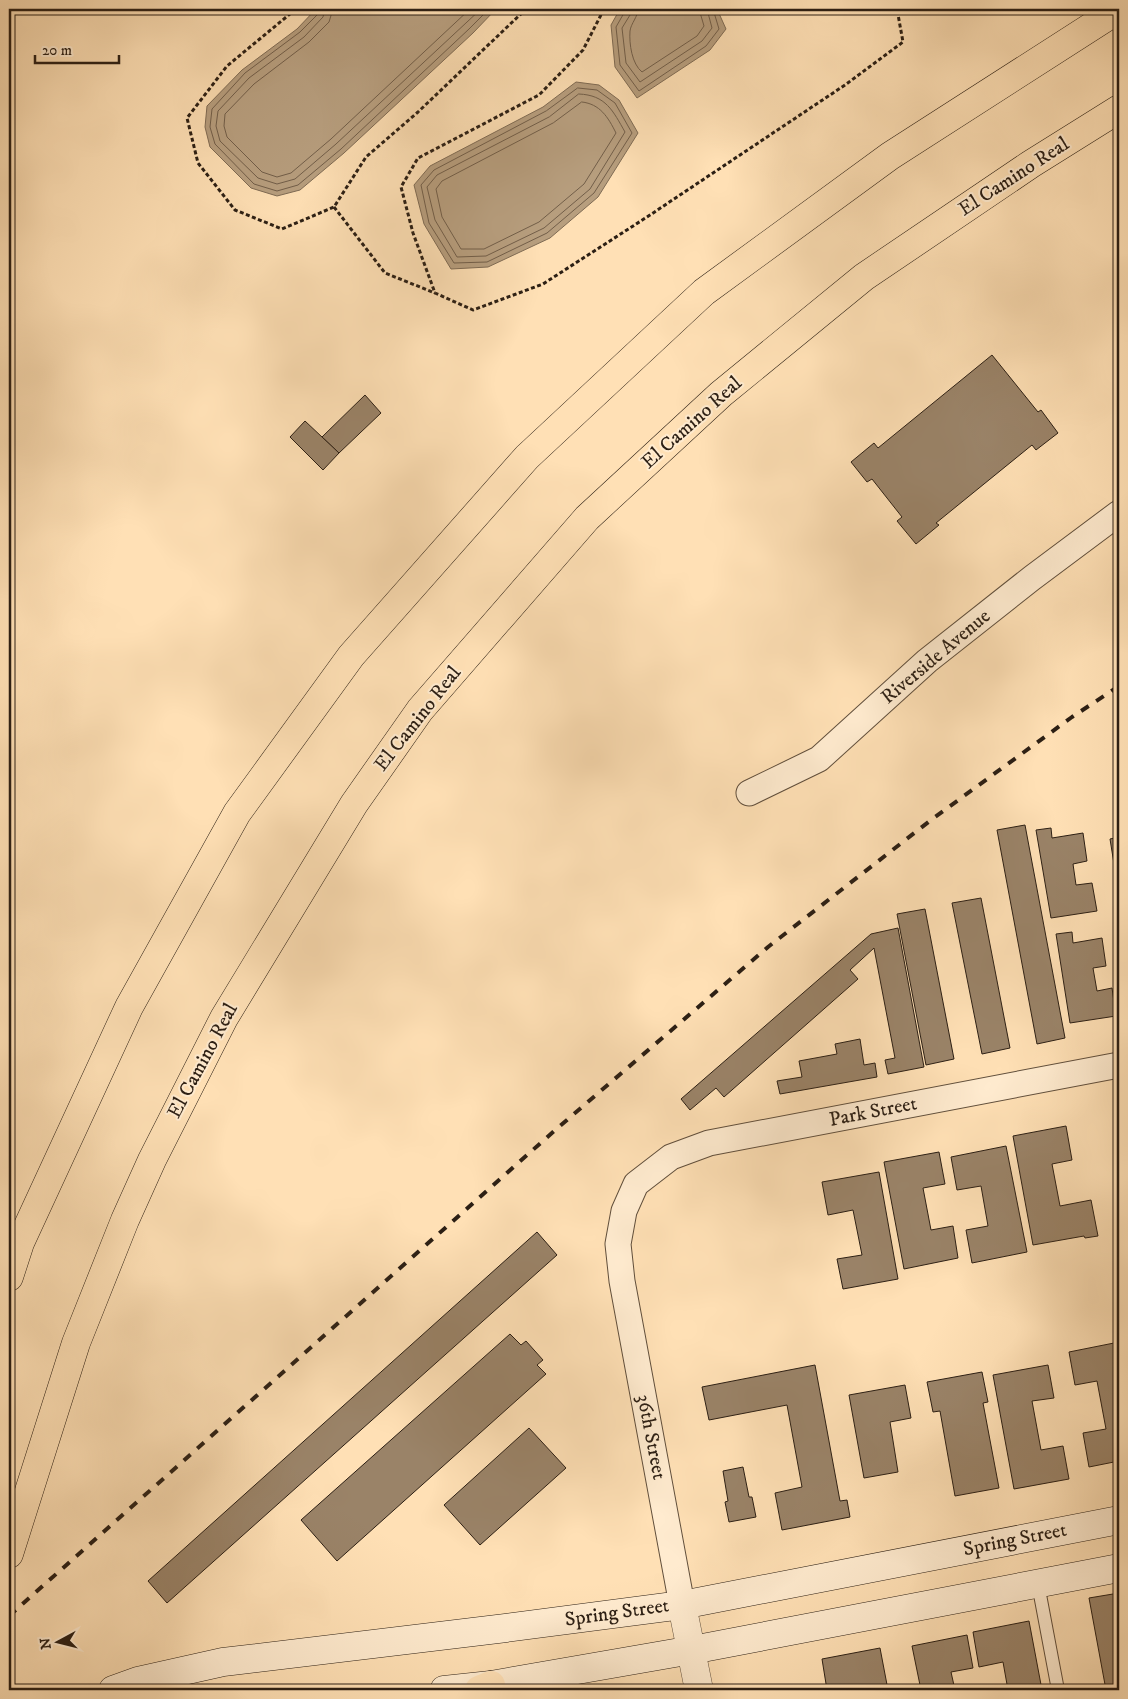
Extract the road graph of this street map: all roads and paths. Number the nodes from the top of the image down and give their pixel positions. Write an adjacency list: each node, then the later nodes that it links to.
1 (296, 9): 7 (path)
2 (526, 9): 7 (path)
3 (604, 9): 8 (path)
4 (897, 9): 8 (path)
5 (1119, 10): 13 (highway)
6 (1119, 109): 15 (highway, El Camino Real)
7 (334, 207): 8 (path)
8 (435, 293)
9 (1119, 513): 10 (street, Riverside Avenue)
10 (749, 793)
11 (1119, 1065): 12 (street, Park Street)
12 (636, 1184): 18 (street, 36th Street)
13 (9, 1277)
14 (1119, 1520): 18 (main road, Spring Street)
15 (9, 1554)
16 (1119, 1568): 17 (main road)
17 (1038, 1584): 19 (main road); 24 (lane)
18 (682, 1605): 19 (main road, 36th Street); 21 (main road, Spring Street)
19 (692, 1650): 20 (main road); 23 (main road, 36th Street)
20 (485, 1687): 22 (main road)
21 (113, 1690)
22 (444, 1690)
23 (699, 1690)
24 (1058, 1690)

